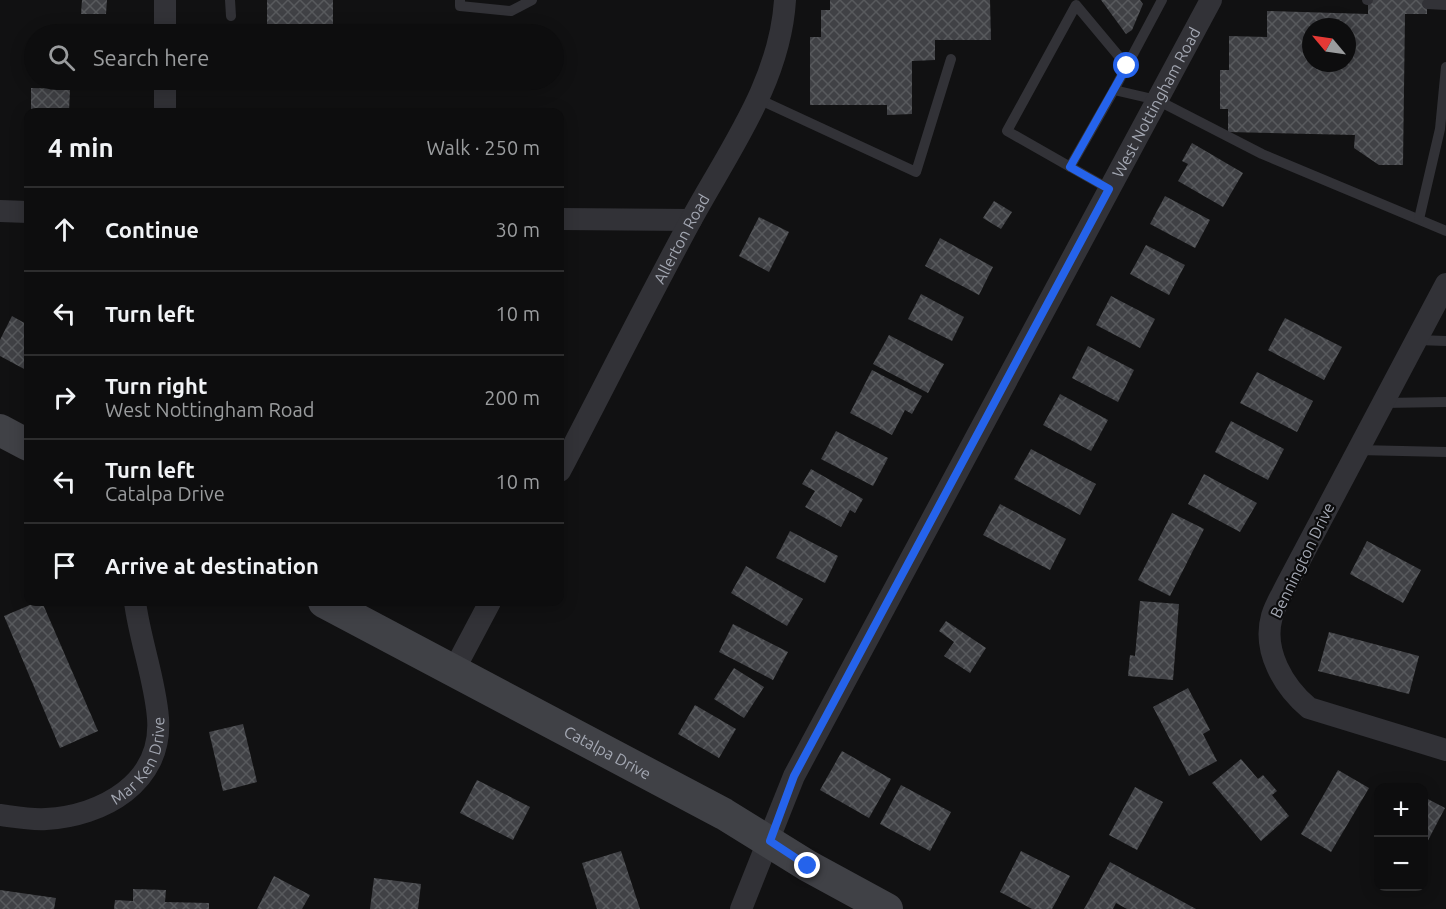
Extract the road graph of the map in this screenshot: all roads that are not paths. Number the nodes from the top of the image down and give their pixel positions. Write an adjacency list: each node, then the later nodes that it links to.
1 (165, 0): 11 (street)
2 (230, 0): 10 (lane)
3 (460, 0): 4 (lane)
4 (532, 0)
5 (785, 0): 17 (street, Allerton Road)
6 (1162, 0): 13 (lane)
7 (1211, 0): 18 (street, West Nottingham Road)
8 (1427, 4): 9 (lane)
9 (1446, 4)
10 (231, 16)
11 (165, 24)
12 (951, 60): 17 (lane)
13 (1127, 66): 16 (lane); 20 (lane)
14 (1446, 67): 25 (lane)
15 (165, 90): 19 (street)
16 (1114, 90): 18 (lane); 20 (lane)
17 (758, 99): 26 (street, Allerton Road)
18 (1157, 100): 21 (street, West Nottingham Road); 25 (lane)
19 (165, 108)
20 (1070, 167): 21 (lane)
21 (1109, 189): 44 (street, West Nottingham Road)
22 (0, 211): 23 (street)
23 (24, 212)
24 (564, 219): 26 (street)
25 (1419, 219): 27 (lane)
26 (691, 220): 37 (street, Allerton Road)
27 (1446, 231)
28 (1445, 286): 29 (street, Bennington Drive)
29 (1416, 340): 30 (lane); 32 (street, Bennington Drive)
30 (1446, 341)
31 (1446, 402): 32 (lane)
32 (1383, 403): 35 (street, Bennington Drive)
33 (0, 430): 34 (street)
34 (24, 444)
35 (1358, 450): 36 (lane); 42 (street, Bennington Drive)
36 (1446, 452)
37 (564, 463)
38 (136, 606): 43 (street, Mar Ken Drive)
39 (332, 606): 41 (street, Catalpa Drive)
40 (488, 606): 41 (street)
41 (454, 670): 44 (street, Catalpa Drive)
42 (1446, 750)
43 (0, 815)
44 (770, 841): 45 (street, West Nottingham Road); 46 (street, Catalpa Drive)
45 (741, 909)
46 (887, 909)

